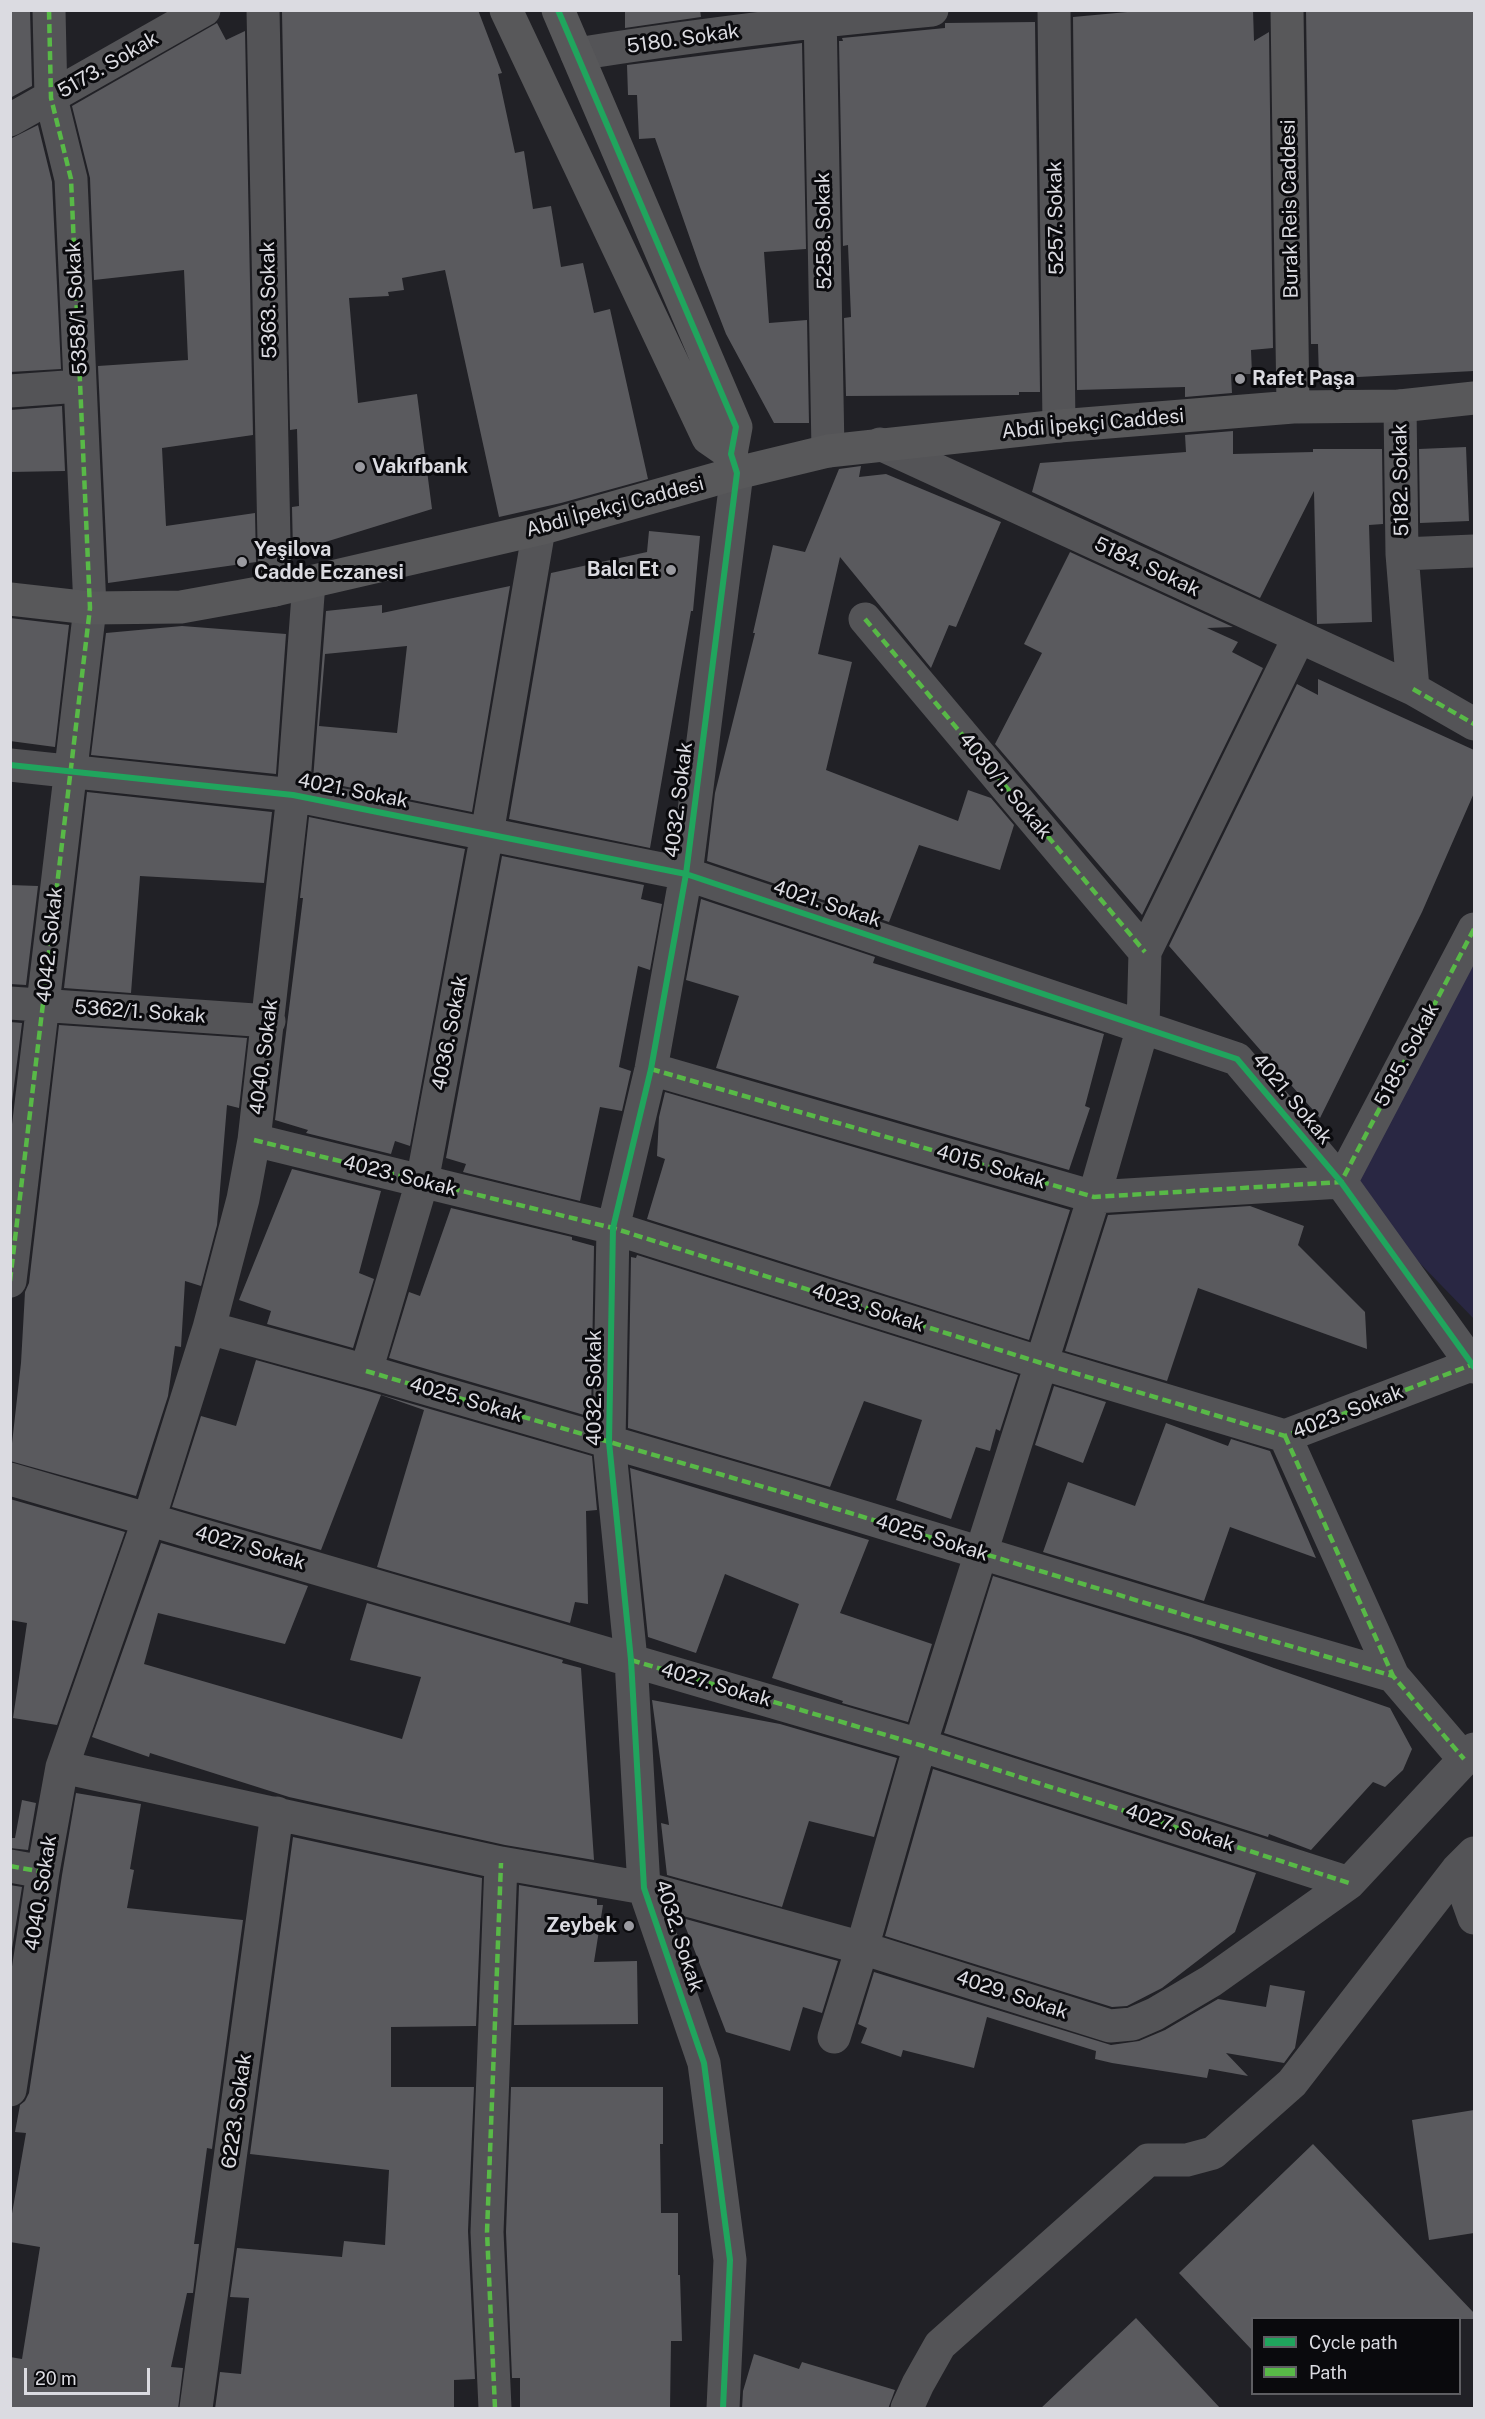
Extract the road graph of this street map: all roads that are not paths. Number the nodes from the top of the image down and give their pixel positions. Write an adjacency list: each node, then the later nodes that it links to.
1 (49, 10): 11 (street, 5358/1. Sokak)
2 (204, 10): 11 (street, 5173. Sokak)
3 (263, 10): 26 (street, 5363. Sokak)
4 (507, 10): 21 (main road)
5 (558, 10): 10 (main road)
6 (932, 10): 9 (street, 5180. Sokak)
7 (1054, 10): 18 (street, 5257. Sokak)
8 (1287, 10): 17 (main road, Burak Reis Caddesi)
9 (820, 16): 10 (street, 5180. Sokak); 20 (street, 5258. Sokak)
10 (578, 54): 21 (main road)
11 (51, 98): 12 (street, 5173. Sokak); 13 (street, 5358/1. Sokak)
12 (10, 120)
13 (80, 386): 14 (street); 28 (street, 5358/1. Sokak)
14 (10, 391)
15 (1474, 398): 16 (main road, Abdi İpekçi Caddesi)
16 (1400, 406): 17 (main road, Abdi İpekçi Caddesi); 24 (street, 5182. Sokak)
17 (1293, 407): 18 (main road, Abdi İpekçi Caddesi)
18 (1059, 426): 19 (main road, Abdi İpekçi Caddesi)
19 (880, 444): 20 (main road, Abdi İpekçi Caddesi); 30 (street, 5184. Sokak)
20 (828, 450): 21 (main road, Abdi İpekçi Caddesi)
21 (734, 464): 22 (main road, Abdi İpekçi Caddesi); 37 (street, 4032. Sokak)
22 (540, 529): 25 (main road, Abdi İpekçi Caddesi); 36 (street, 4036. Sokak)
23 (1474, 551): 24 (street, 5182. Sokak)
24 (1402, 554): 31 (street, 5182. Sokak)
25 (309, 582): 26 (main road, Abdi İpekçi Caddesi); 35 (street, 4040. Sokak)
26 (275, 590): 28 (main road, Abdi İpekçi Caddesi)
27 (10, 599): 28 (main road, Abdi İpekçi Caddesi)
28 (90, 608): 34 (street, 4042. Sokak)
29 (866, 619): 39 (street, 4030/1. Sokak)
30 (1299, 637): 31 (street, 5184. Sokak); 39 (street)
31 (1413, 689): 32 (street)
32 (1474, 724)
33 (10, 765): 34 (street, 4021. Sokak)
34 (69, 771): 35 (street, 4021. Sokak); 41 (street, 4042. Sokak)
35 (293, 795): 36 (street, 4021. Sokak); 42 (street, 4040. Sokak)
36 (487, 834): 37 (street, 4021. Sokak); 46 (street, 4036. Sokak)
37 (687, 874): 43 (street, 4021. Sokak); 44 (street, 4032. Sokak)
38 (1474, 929): 47 (street, 5185. Sokak)
39 (1145, 952): 43 (street)
40 (10, 1003): 41 (street, 5362/1. Sokak)
41 (43, 1005): 42 (street, 5362/1. Sokak); 50 (street, 4042. Sokak)
42 (269, 1021): 45 (street, 4040. Sokak)
43 (1143, 1027): 47 (street, 4021. Sokak); 48 (street)
44 (651, 1069): 48 (street, 4015. Sokak); 49 (street, 4032. Sokak)
45 (254, 1140): 46 (street, 4023. Sokak); 51 (street, 4040. Sokak)
46 (422, 1182): 49 (street, 4023. Sokak); 54 (street, 4036. Sokak)
47 (1341, 1182): 48 (street, 4015. Sokak); 53 (street, 4021. Sokak)
48 (1094, 1197): 52 (street)
49 (613, 1227): 52 (street, 4023. Sokak); 56 (street, 4032. Sokak)
50 (10, 1281)
51 (209, 1328): 54 (street); 58 (street, 4040. Sokak)
52 (1041, 1363): 55 (street, 4023. Sokak); 59 (street)
53 (1473, 1366): 55 (street, 4023. Sokak)
54 (366, 1371): 56 (street, 4025. Sokak)
55 (1285, 1436): 61 (street)
56 (609, 1442): 59 (street, 4025. Sokak); 60 (street, 4032. Sokak)
57 (10, 1479): 58 (street, 4027. Sokak)
58 (149, 1519): 60 (street, 4027. Sokak); 64 (street, 4040. Sokak)
59 (982, 1554): 61 (street, 4025. Sokak); 62 (street)
60 (631, 1660): 62 (street, 4027. Sokak); 71 (street, 4032. Sokak)
61 (1393, 1676): 63 (street)
62 (920, 1745): 70 (street, 4027. Sokak); 73 (street)
63 (1469, 1754): 70 (street, 4029. Sokak)
64 (62, 1767): 65 (street, 4029. Sokak); 69 (street, 4040. Sokak)
65 (277, 1813): 67 (street, 4029. Sokak); 76 (street, 6223. Sokak)
66 (1466, 1861): 72 (street); 79 (street)
67 (501, 1863): 71 (street, 4029. Sokak); 77 (street)
68 (10, 1866): 69 (street)
69 (43, 1872): 75 (street, 4040. Sokak)
70 (1349, 1882): 73 (street, 4029. Sokak)
71 (644, 1888): 73 (street, 4029. Sokak); 78 (street, 4032. Sokak)
72 (1474, 1918)
73 (862, 1948): 74 (street)
74 (834, 2037)
75 (10, 2090)
76 (196, 2409)
77 (495, 2409)
78 (723, 2409)
79 (907, 2409)

